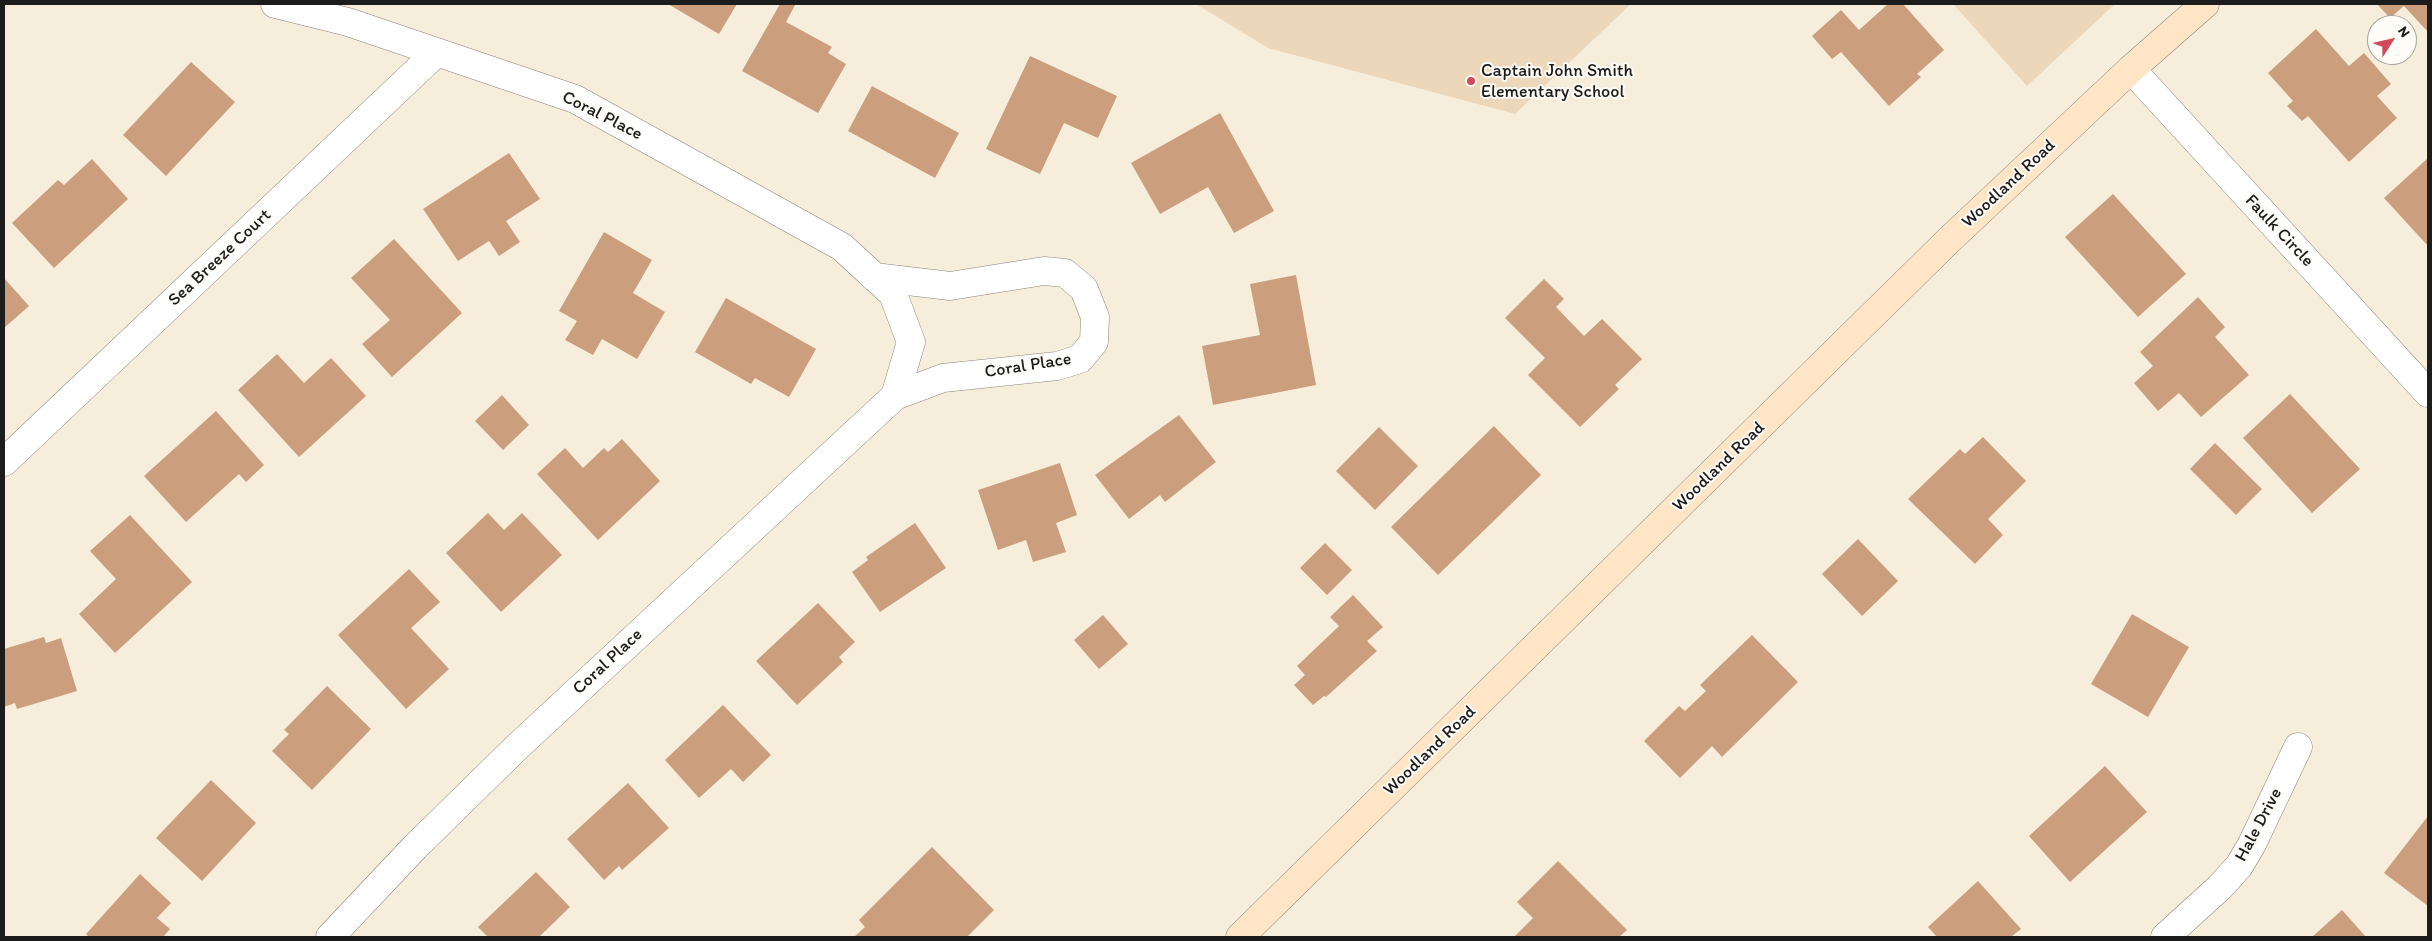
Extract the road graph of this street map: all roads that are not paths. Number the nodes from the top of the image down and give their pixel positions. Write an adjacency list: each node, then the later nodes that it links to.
1 (275, 4): 3 (street, Coral Place)
2 (2205, 4): 4 (main road, Woodland Road)
3 (436, 53): 5 (street, Coral Place); 8 (street, Sea Breeze Court)
4 (2131, 69): 6 (street, Faulk Circle); 11 (main road, Woodland Road)
5 (874, 277): 7 (street, Coral Place); 7 (street, Coral Place)
6 (2428, 393)
7 (895, 396): 10 (street, Coral Place)
8 (4, 462)
9 (2298, 747): 12 (street, Hale Drive)
10 (330, 937)
11 (1240, 937)
12 (2165, 937)

